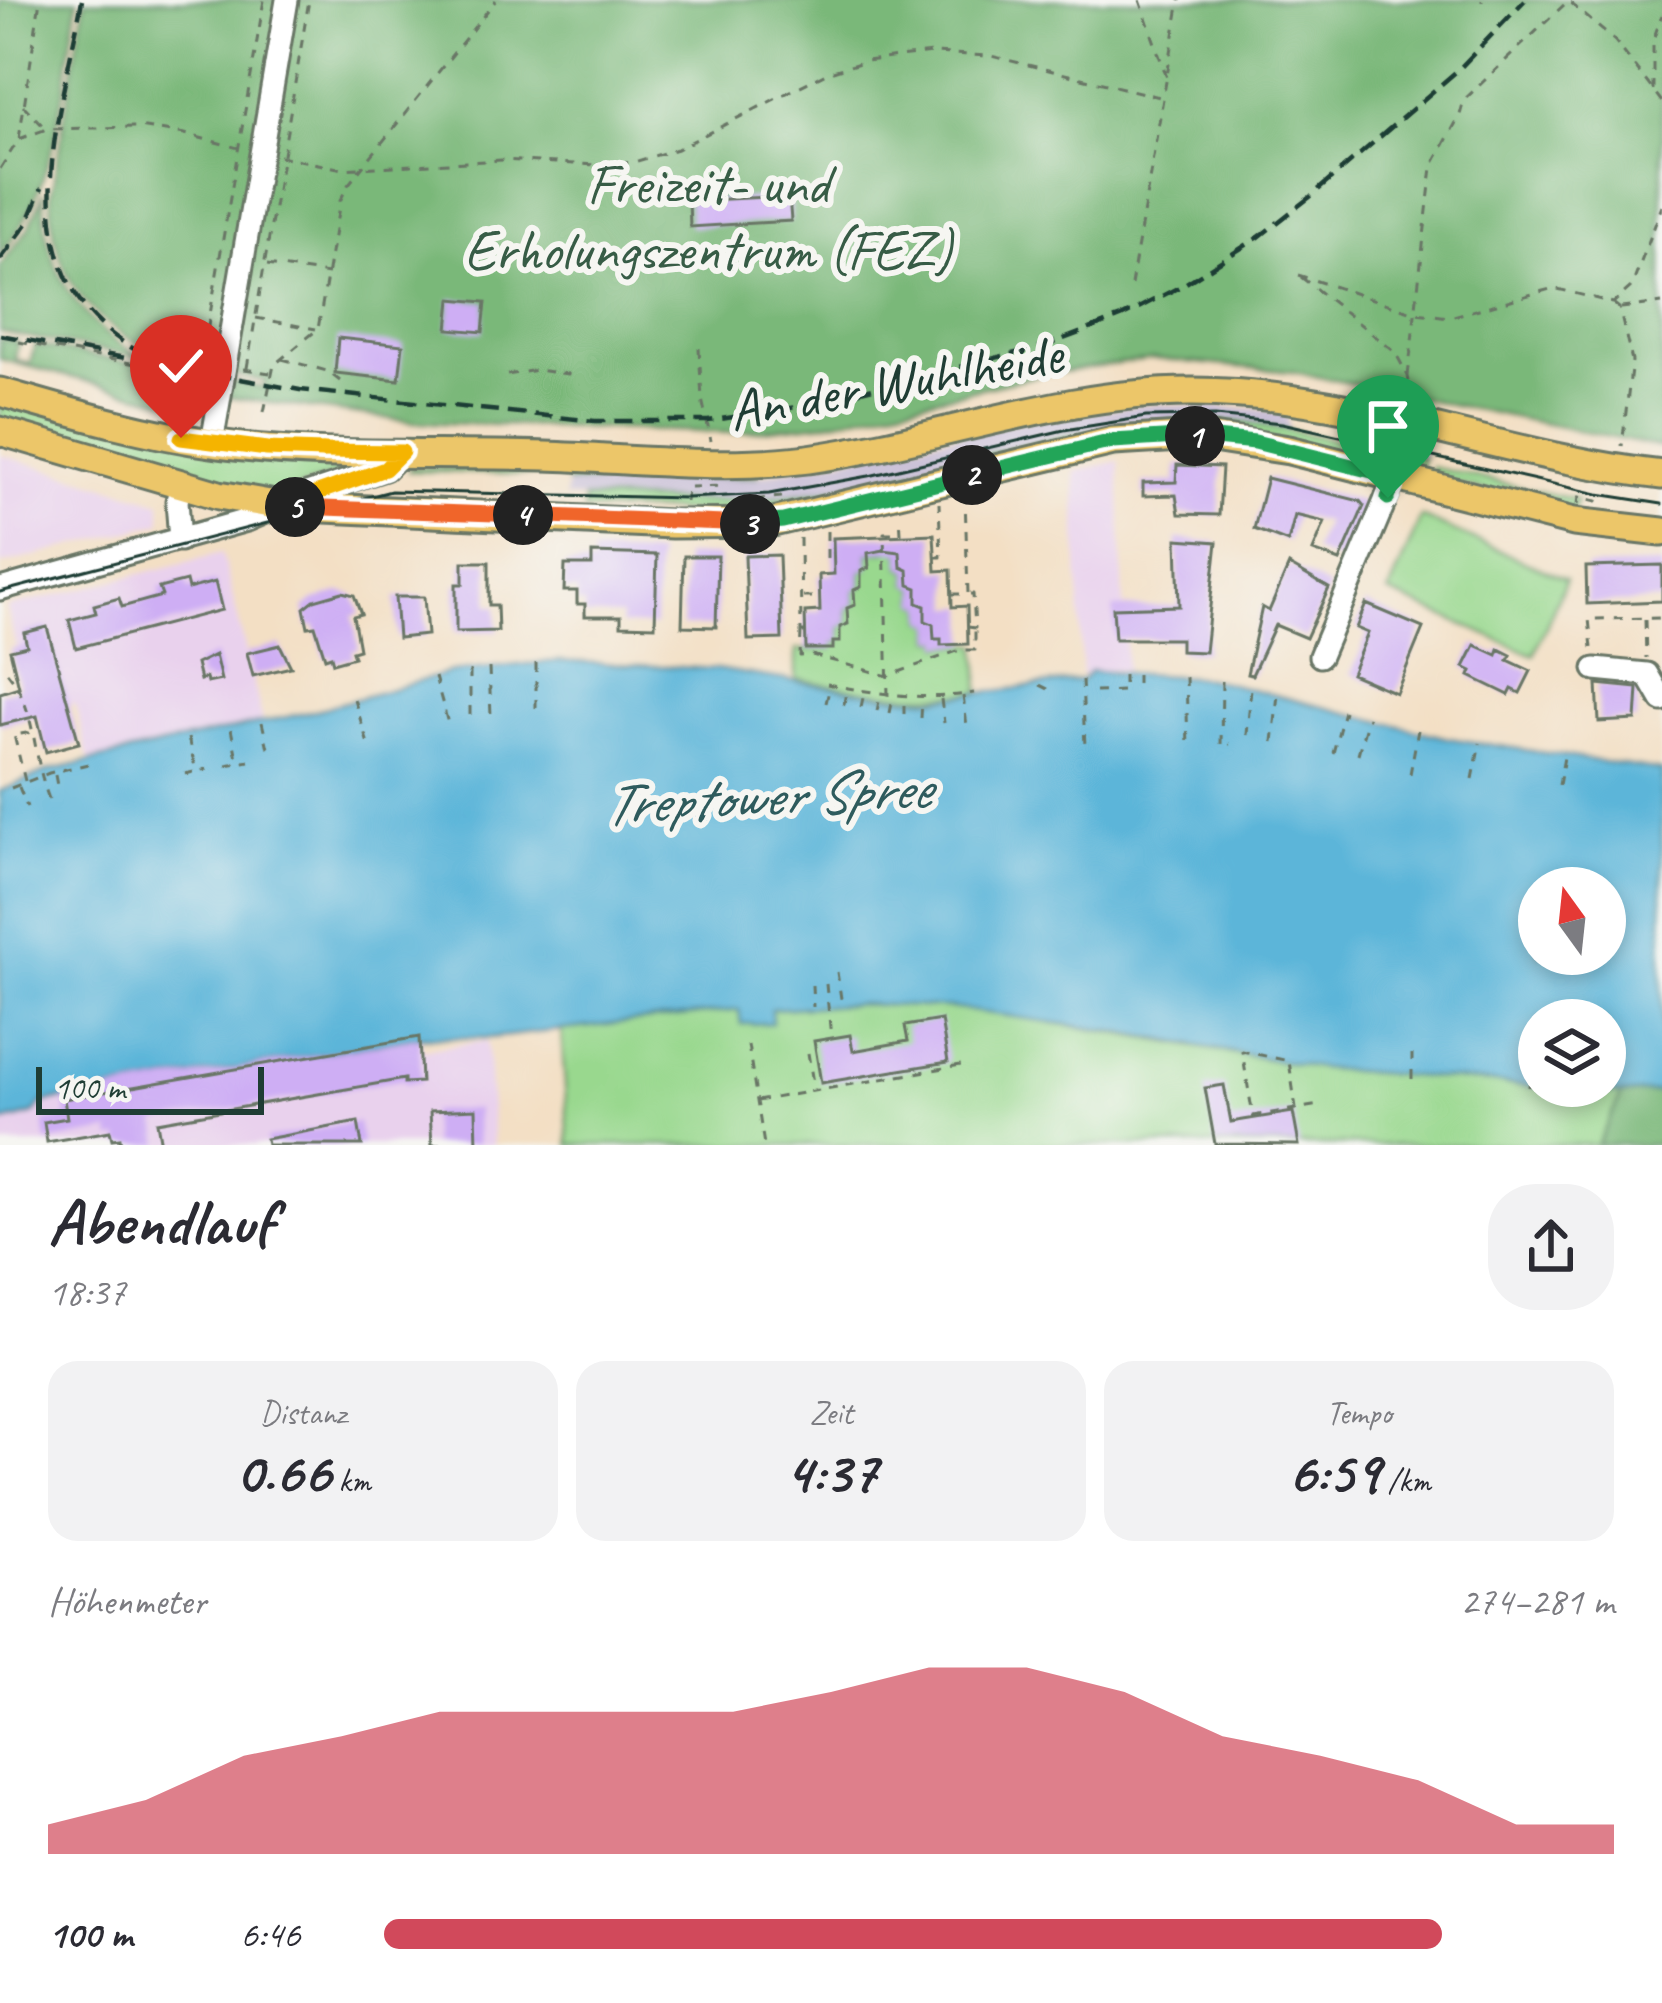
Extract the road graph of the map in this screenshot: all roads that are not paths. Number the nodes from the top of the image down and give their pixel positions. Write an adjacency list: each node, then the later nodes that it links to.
1 (287, 0): 4 (street)
2 (0, 392): 4 (main road, An der Wuhlheide)
3 (0, 431): 8 (main road, An der Wuhlheide)
4 (212, 443): 5 (main road, An der Wuhlheide)
5 (402, 452): 6 (main road, An der Wuhlheide); 9 (street)
6 (1662, 475)
7 (1396, 477): 9 (main road, An der Wuhlheide); 10 (main road, An der Wuhlheide); 13 (street)
8 (181, 484): 9 (main road, An der Wuhlheide); 11 (street)
9 (281, 506): 11 (street)
10 (1662, 532)
11 (180, 540): 12 (street)
12 (0, 589)
13 (1320, 656)
14 (1600, 670): 15 (street)
15 (1662, 700)

